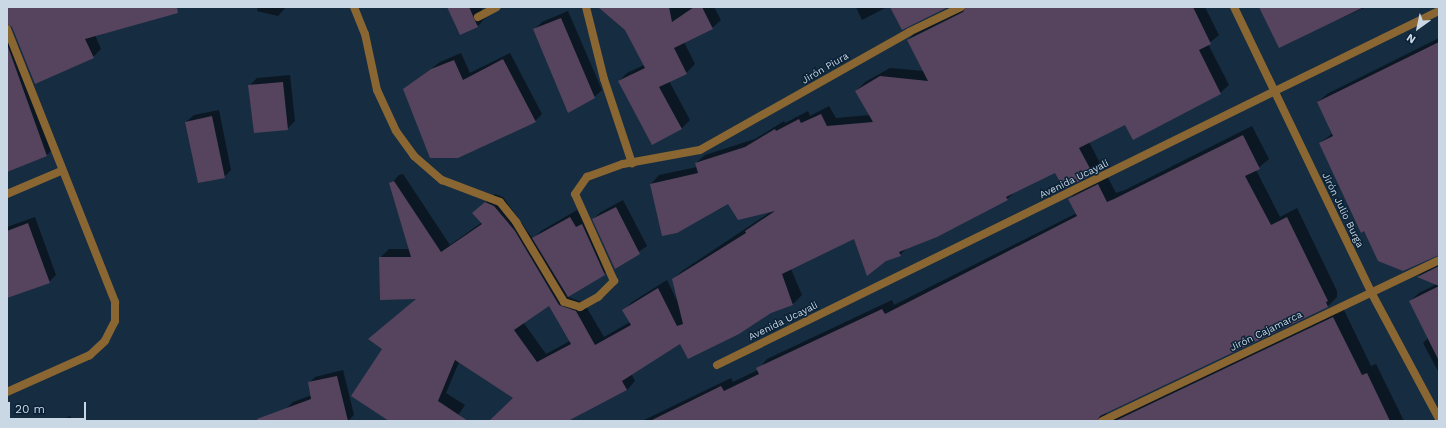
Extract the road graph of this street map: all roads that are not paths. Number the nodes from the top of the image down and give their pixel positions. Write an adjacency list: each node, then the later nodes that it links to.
1 (354, 7): 10 (street, Jirón Piura)
2 (497, 7): 7 (street)
3 (586, 7): 10 (street)
4 (961, 7): 10 (street, Jirón Piura)
5 (1234, 7): 9 (street, Jirón Julio Burga)
6 (1439, 11): 9 (street, Avenida Ucayali)
7 (478, 17)
8 (7, 29): 11 (street)
9 (1274, 91): 14 (street, Jirón Julio Burga); 15 (street, Avenida Ucayali)
10 (632, 162)
11 (61, 171): 12 (street); 16 (street)
12 (7, 194)
13 (1439, 260): 14 (street, Jirón Cajamarca)
14 (1371, 292): 17 (street, Jirón Julio Burga); 18 (street, Jirón Cajamarca)
15 (717, 365)
16 (7, 392)
17 (1439, 420)
18 (1102, 421)

